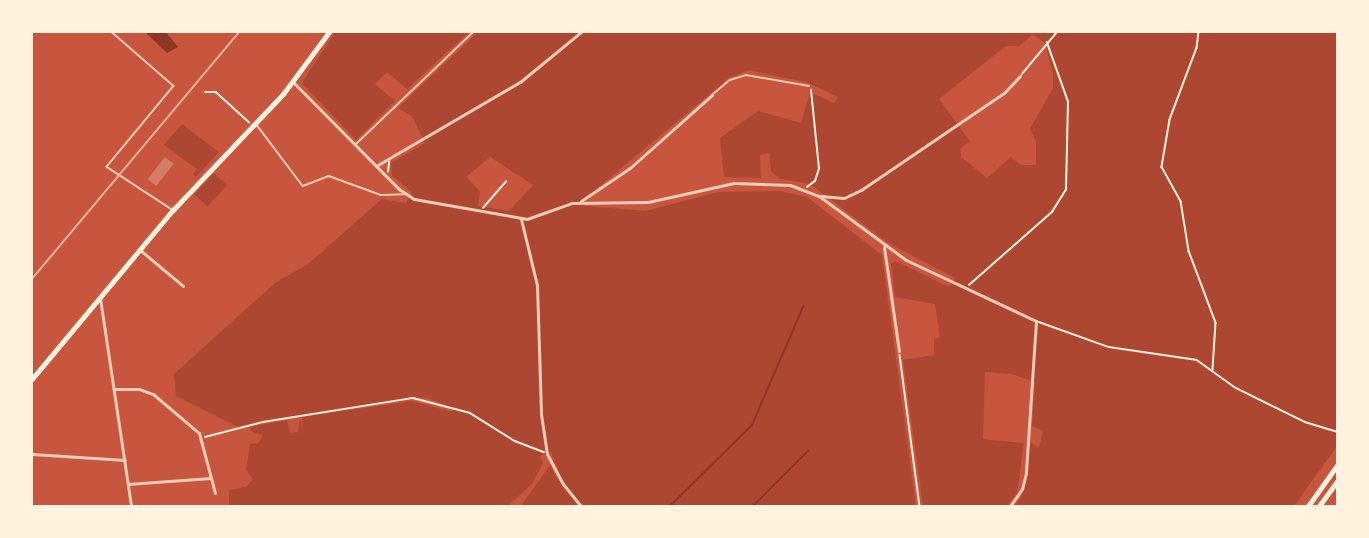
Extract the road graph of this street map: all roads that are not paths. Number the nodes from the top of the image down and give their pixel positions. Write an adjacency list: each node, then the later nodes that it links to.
1 (112, 32): 15 (lane)
2 (329, 32): 6 (main road)
3 (473, 32): 10 (lane)
4 (581, 32): 11 (street)
5 (1020, 76): 13 (street)
6 (293, 82): 9 (main road); 10 (street)
7 (809, 86): 8 (lane)
8 (712, 95): 14 (street)
9 (253, 123): 12 (lane); 15 (main road)
10 (355, 145): 11 (street)
11 (376, 166): 12 (street)
12 (405, 194): 16 (street)
13 (819, 196): 14 (street); 17 (street)
14 (580, 202): 16 (street)
15 (173, 210): 18 (main road)
16 (521, 219): 32 (street)
17 (884, 247): 21 (street); 33 (street)
18 (140, 250): 19 (street); 20 (main road)
19 (183, 286)
20 (100, 298): 22 (main road); 23 (street)
21 (899, 351)
22 (32, 379)
23 (115, 389): 25 (street); 27 (street)
24 (32, 454): 25 (street)
25 (124, 460): 29 (street)
26 (1338, 464): 34 (highway)
27 (211, 478): 29 (street); 30 (street)
28 (1338, 480): 35 (highway)
29 (128, 484): 31 (street)
30 (215, 493)
31 (131, 507)
32 (581, 507)
33 (1010, 507)
34 (1308, 507)
35 (1319, 507)

